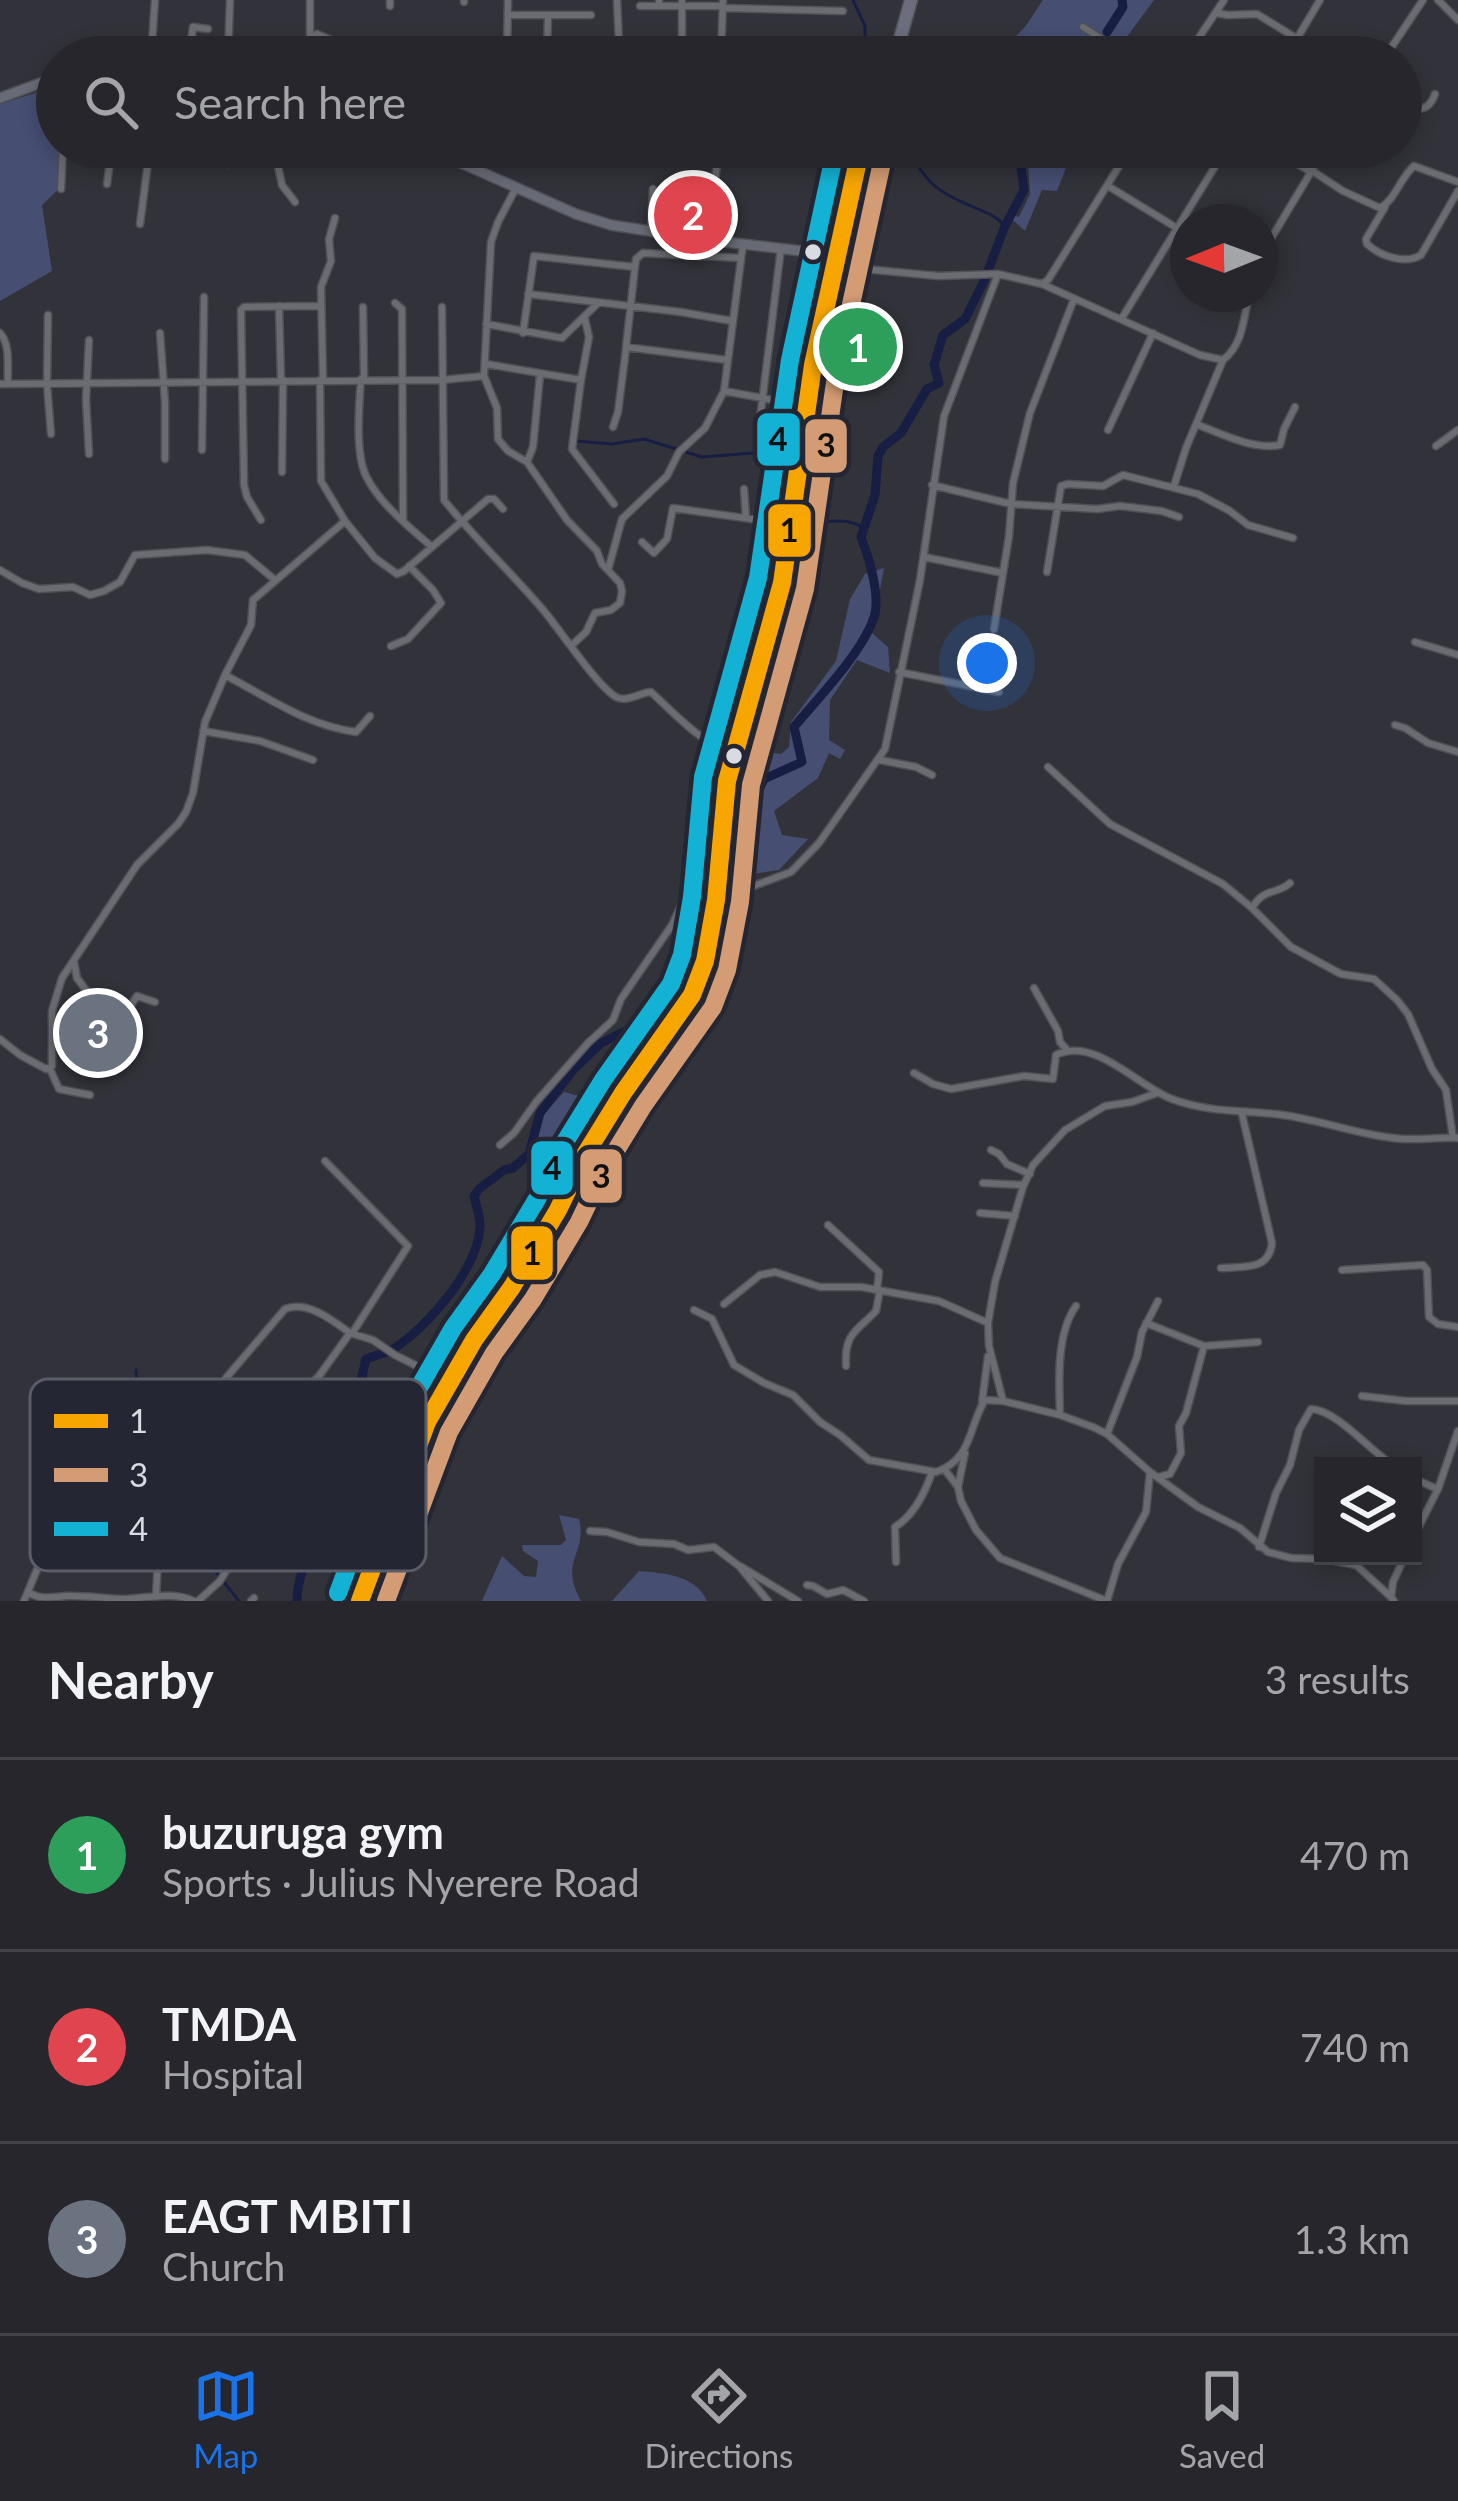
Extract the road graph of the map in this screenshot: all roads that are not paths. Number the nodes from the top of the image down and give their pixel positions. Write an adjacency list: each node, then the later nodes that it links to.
1 (155, 0): 23 (street)
2 (230, 0): 25 (street)
3 (310, 0): 26 (street)
4 (508, 0): 17 (street)
5 (616, 0): 29 (street)
6 (911, 0): 32 (highway)
7 (1224, 0): 16 (street)
8 (1320, 0): 36 (street)
9 (1423, 0): 37 (street)
10 (1438, 0): 20 (street)
11 (659, 3): 12 (street); 14 (street)
12 (682, 3): 13 (street); 30 (street)
13 (722, 5): 15 (street); 31 (street)
14 (640, 6)
15 (843, 11)
16 (1216, 13): 34 (street); 35 (street)
17 (508, 15): 18 (street); 27 (street)
18 (548, 15): 19 (street); 28 (street)
19 (591, 15)
20 (1458, 20)
21 (1083, 27): 33 (street)
22 (208, 28): 24 (street)
23 (152, 36)
24 (192, 36)
25 (229, 36)
26 (310, 36)
27 (508, 36)
28 (548, 36)
29 (617, 36)
30 (682, 36)
31 (721, 36)
32 (901, 36)
33 (1097, 36)
34 (1200, 36)
35 (1292, 36)
36 (1299, 36)
37 (1398, 36)
38 (36, 85): 40 (main road)
39 (1436, 94): 41 (street)
40 (0, 98)
41 (1422, 109)
42 (62, 168): 61 (street)
43 (109, 168): 57 (street)
44 (147, 168): 67 (street)
45 (278, 168): 63 (street)
46 (473, 168): 55 (main road)
47 (716, 168): 71 (street)
48 (855, 168): 76 (highway)
49 (1118, 168): 58 (street)
50 (1214, 168): 64 (street)
51 (1306, 168): 56 (street)
52 (1313, 168): 56 (street)
53 (1413, 168): 65 (street)
54 (1418, 168): 59 (street)
55 (478, 170): 60 (main road)
56 (1311, 171): 65 (street); 69 (street)
57 (107, 184)
58 (1108, 185): 68 (street); 79 (street)
59 (1458, 186): 65 (street)
60 (516, 188): 70 (main road); 95 (street)
61 (62, 189)
62 (653, 189): 70 (street)
63 (295, 202)
64 (1192, 204)
65 (1384, 207)
66 (334, 218): 86 (street)
67 (140, 224)
68 (1170, 224)
69 (1278, 227)
70 (651, 232): 71 (main road)
71 (708, 240): 73 (main road)
72 (1170, 240): 93 (street)
73 (743, 244): 74 (main road); 75 (street)
74 (781, 248): 76 (main road); 120 (street)
75 (741, 258): 77 (street); 94 (street)
76 (835, 260): 78 (street); 121 (highway)
77 (635, 267): 80 (street); 89 (street)
78 (995, 274): 79 (street); 135 (street)
79 (1042, 284): 82 (street)
80 (528, 294): 84 (street); 98 (street)
81 (204, 297): 115 (street)
82 (1074, 299): 93 (street); 139 (street)
83 (395, 303): 108 (street)
84 (597, 304): 89 (street); 92 (street)
85 (279, 306): 86 (street); 109 (street); 116 (street)
86 (321, 306): 110 (street)
87 (364, 307): 107 (street)
88 (442, 307): 111 (street)
89 (631, 308): 94 (street); 101 (street)
90 (1245, 312): 103 (street)
91 (48, 315): 118 (street)
92 (585, 318): 98 (street); 112 (street)
93 (1122, 319): 99 (street)
94 (733, 322): 102 (street)
95 (486, 325): 98 (street); 104 (street)
96 (0, 333): 117 (street)
97 (160, 333): 114 (street)
98 (523, 333)
99 (1153, 333): 103 (street); 126 (street)
100 (89, 340): 113 (street)
101 (626, 347): 102 (street); 124 (street)
102 (727, 360): 119 (street)
103 (1223, 361): 123 (street)
104 (486, 364): 105 (street); 106 (street)
105 (540, 375): 112 (street); 133 (street)
106 (484, 376): 111 (street); 133 (street)
107 (362, 379): 108 (street); 110 (street); 144 (street)
108 (403, 379): 111 (street); 144 (street)
109 (282, 380): 110 (street); 116 (street); 134 (street)
110 (321, 380): 146 (street)
111 (441, 380): 147 (street)
112 (580, 380): 138 (street)
113 (87, 382): 114 (street); 118 (street); 131 (street)
114 (164, 382): 115 (street); 132 (street)
115 (203, 382): 116 (street); 130 (street)
116 (242, 382): 145 (street)
117 (4, 384): 118 (street)
118 (47, 384): 128 (street)
119 (724, 391): 120 (street); 155 (street)
120 (763, 396): 121 (street); 125 (street)
121 (806, 406): 148 (highway)
122 (1295, 407): 123 (street)
123 (1196, 424): 136 (street)
124 (613, 427)
125 (759, 427)
126 (1108, 430)
127 (1458, 430): 129 (street)
128 (51, 434)
129 (1436, 446)
130 (202, 450)
131 (89, 454)
132 (165, 459)
133 (527, 462): 155 (street)
134 (282, 472)
135 (932, 485): 139 (street); 152 (street)
136 (1174, 487): 140 (street); 149 (street)
137 (744, 489): 143 (street)
138 (614, 504)
139 (1011, 504): 140 (street); 157 (street)
140 (1058, 506): 142 (street); 156 (street)
141 (503, 509): 147 (street)
142 (1179, 517)
143 (746, 518): 148 (street); 150 (street)
144 (403, 519): 151 (street)
145 (261, 520)
146 (345, 521): 153 (street); 158 (street)
147 (462, 521): 151 (street); 162 (street)
148 (791, 524): 170 (highway)
149 (1293, 538)
150 (642, 542)
151 (432, 547): 153 (street)
152 (923, 556): 157 (street); 164 (street)
153 (409, 566): 161 (street)
154 (0, 570): 158 (street)
155 (608, 570): 162 (street)
156 (1047, 572)
157 (1003, 573): 159 (street)
158 (274, 580): 165 (street)
159 (994, 628)
160 (1415, 642): 163 (street)
161 (391, 646)
162 (571, 646): 170 (street)
163 (1458, 655)
164 (899, 672): 166 (street); 173 (street)
165 (225, 675): 167 (street); 169 (street)
166 (999, 692)
167 (370, 716)
168 (1395, 724): 171 (street)
169 (202, 731): 172 (street); 179 (street)
170 (727, 751): 177 (highway); 192 (street)
171 (1458, 752)
172 (314, 760)
173 (880, 760): 175 (street); 177 (street)
174 (1048, 767): 178 (street)
175 (932, 775)
176 (1290, 884): 178 (street)
177 (716, 900): 190 (highway)
178 (1252, 908): 191 (street)
179 (74, 962): 181 (street); 184 (street)
180 (1034, 988): 183 (street)
181 (155, 1002)
182 (0, 1039): 184 (street)
183 (1067, 1050): 185 (street); 187 (street)
184 (50, 1069): 188 (street)
185 (914, 1072)
186 (589, 1089): 190 (street)
187 (1158, 1093): 189 (street); 195 (street)
188 (90, 1095)
189 (1242, 1114): 191 (street); 201 (street)
190 (602, 1126): 218 (highway)
191 (1456, 1138)
192 (500, 1145)
193 (991, 1150): 195 (street)
194 (325, 1161): 211 (street)
195 (1030, 1174): 197 (street)
196 (983, 1183): 197 (street)
197 (1024, 1185): 199 (street)
198 (980, 1214): 199 (street)
199 (1015, 1216): 208 (street)
200 (828, 1225): 203 (street)
201 (1221, 1268)
202 (1342, 1270): 210 (street)
203 (879, 1290): 205 (street); 208 (street); 215 (street)
204 (1158, 1301): 209 (street)
205 (724, 1304)
206 (1076, 1306): 223 (street)
207 (694, 1310): 232 (street)
208 (988, 1323): 213 (street)
209 (1147, 1323): 214 (street); 226 (street)
210 (1458, 1327)
211 (351, 1332): 216 (street); 217 (street); 218 (street)
212 (1258, 1342): 214 (street)
213 (989, 1346): 220 (street); 222 (street)
214 (1204, 1346): 233 (street)
215 (846, 1366)
216 (225, 1379)
217 (316, 1379)
218 (450, 1382): 224 (highway)
219 (1362, 1396): 221 (street)
220 (1003, 1401): 222 (street); 223 (street)
221 (1458, 1401)
222 (982, 1403): 227 (street)
223 (1060, 1414): 226 (street)
224 (426, 1424)
225 (1458, 1431): 229 (street)
226 (1107, 1434): 233 (street)
227 (966, 1450): 231 (street); 235 (street)
228 (1383, 1457): 239 (street)
229 (1448, 1460): 230 (street); 236 (street)
230 (1458, 1462)
231 (945, 1470): 232 (street); 235 (street)
232 (932, 1472): 240 (street)
233 (1154, 1475): 239 (street); 255 (street)
234 (1422, 1482): 236 (street)
235 (958, 1487): 255 (street)
236 (1438, 1489): 237 (street)
237 (1422, 1520)
238 (590, 1531): 242 (street)
239 (1259, 1547): 249 (street)
240 (896, 1562)
241 (1401, 1565): 249 (street)
242 (740, 1566): 252 (street); 253 (street)
243 (157, 1571): 247 (street)
244 (226, 1571): 250 (street)
245 (380, 1571): 251 (highway)
246 (810, 1586): 254 (street)
247 (155, 1596): 248 (street); 250 (street)
248 (27, 1597)
249 (1392, 1599)
250 (196, 1601)
251 (360, 1601)
252 (768, 1601)
253 (798, 1601)
254 (864, 1601)
255 (1107, 1601)

